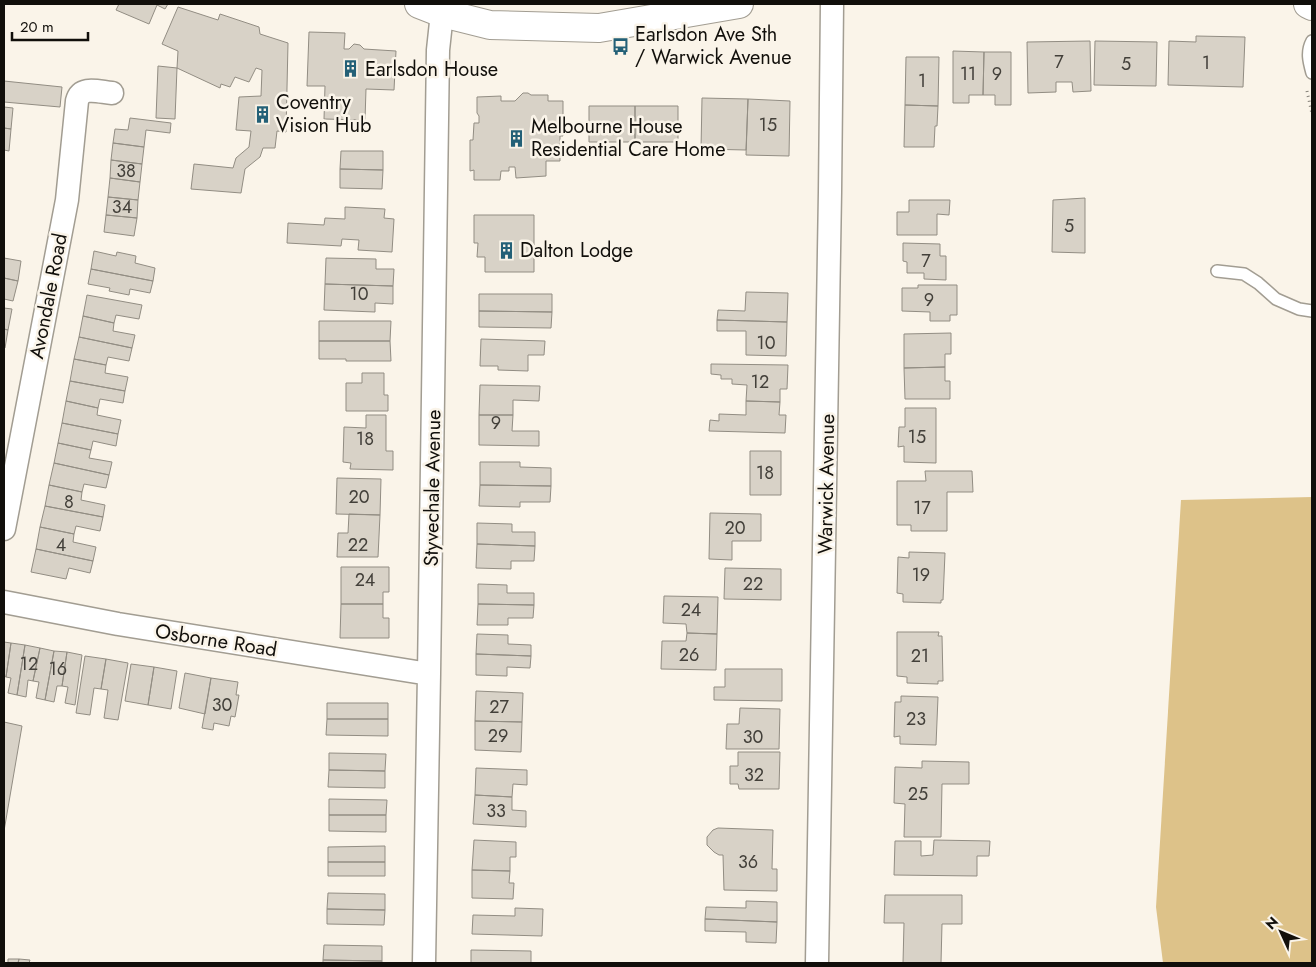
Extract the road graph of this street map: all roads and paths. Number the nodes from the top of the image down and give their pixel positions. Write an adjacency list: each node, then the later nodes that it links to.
1 (739, 4): 5 (main road)
2 (832, 4): 15 (street, Warwick Avenue)
3 (1308, 4): 4 (main road)
4 (1312, 6)
5 (431, 8): 13 (street, Styvechale Avenue)
6 (1312, 41): 7 (lane)
7 (1312, 73)
8 (112, 93): 11 (street, Avondale Road)
9 (1218, 271): 10 (lane)
10 (1312, 310)
11 (4, 529)
12 (4, 602): 13 (street, Osborne Road)
13 (429, 674): 14 (street, Styvechale Avenue)
14 (424, 963)
15 (817, 963)

